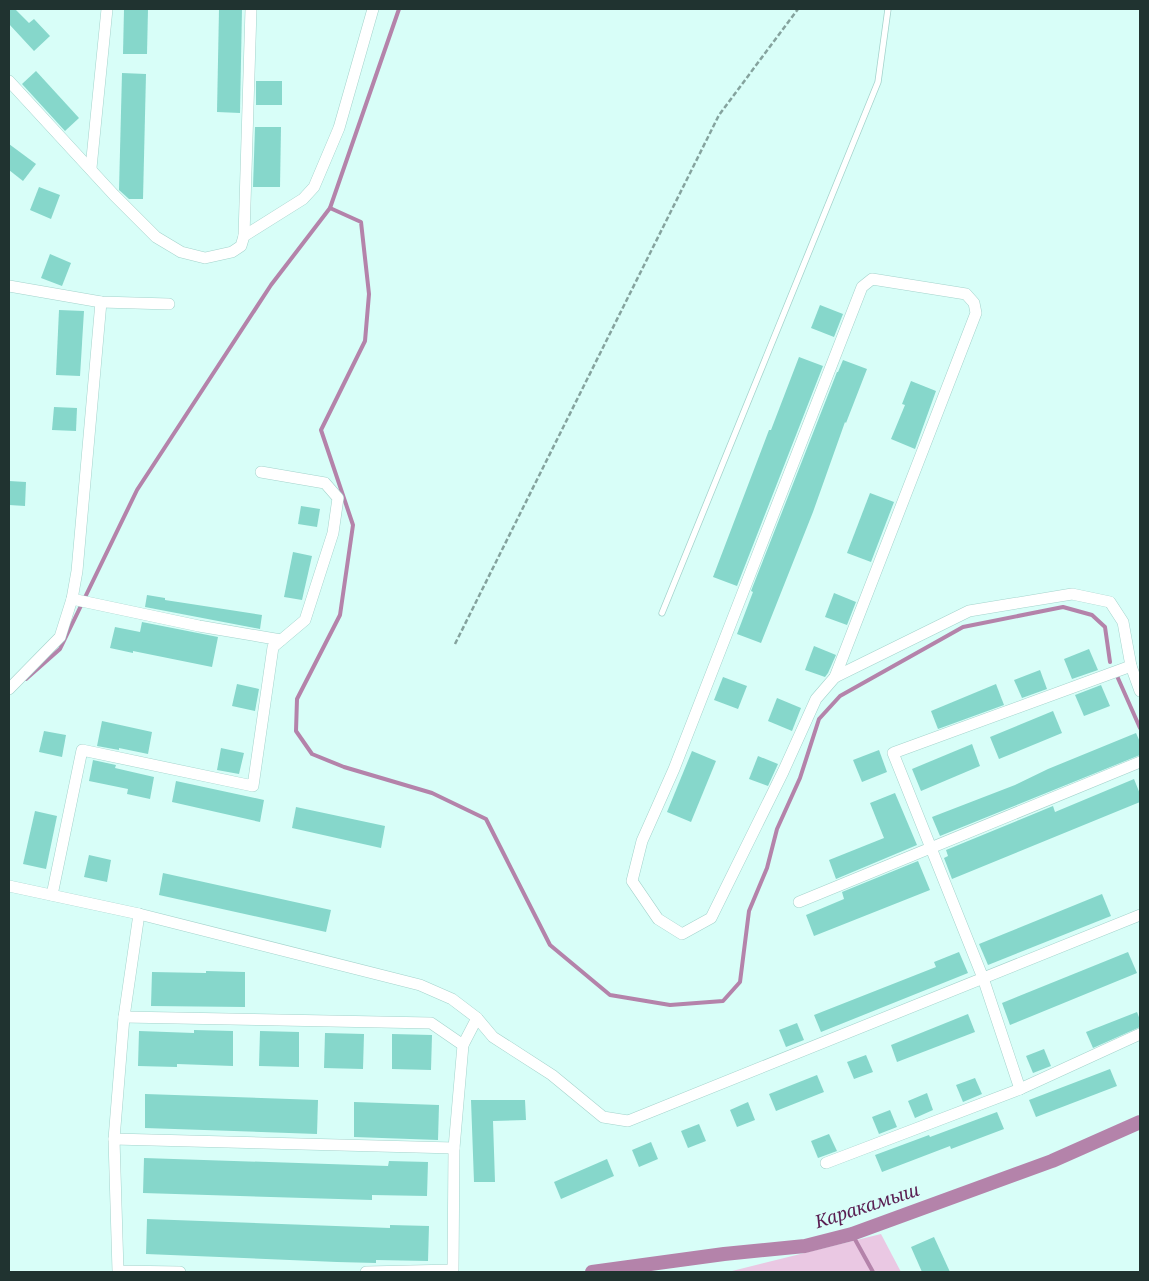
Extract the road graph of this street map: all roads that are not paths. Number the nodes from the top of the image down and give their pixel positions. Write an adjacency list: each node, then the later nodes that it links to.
1 (108, 9): 6 (street)
2 (251, 9): 7 (street)
3 (373, 9): 7 (street)
4 (888, 9): 13 (lane)
5 (9, 81): 6 (street)
6 (91, 168): 7 (street)
7 (244, 236)
8 (9, 286): 9 (street)
9 (101, 302): 10 (street); 12 (street)
10 (169, 304)
11 (261, 472): 14 (street)
12 (72, 599): 14 (street); 17 (street)
13 (662, 613)
14 (281, 640): 22 (street)
15 (1131, 666): 16 (street); 18 (street); 20 (street)
16 (835, 677): 16 (street)
17 (9, 689)
18 (1140, 691)
19 (1140, 762): 20 (street)
20 (931, 848): 23 (street); 26 (street)
21 (9, 886): 22 (street)
22 (52, 895): 24 (street)
23 (799, 902)
24 (139, 914): 27 (street); 28 (street)
25 (1140, 915): 26 (street)
26 (983, 978): 28 (street); 31 (street)
27 (124, 1017): 30 (street); 32 (street)
28 (476, 1018): 30 (street)
29 (1140, 1034): 31 (street)
30 (463, 1045): 33 (street)
31 (1020, 1089): 34 (street)
32 (114, 1139): 33 (street); 35 (street)
33 (454, 1148): 36 (street)
34 (826, 1163)
35 (180, 1272)
36 (366, 1272)

